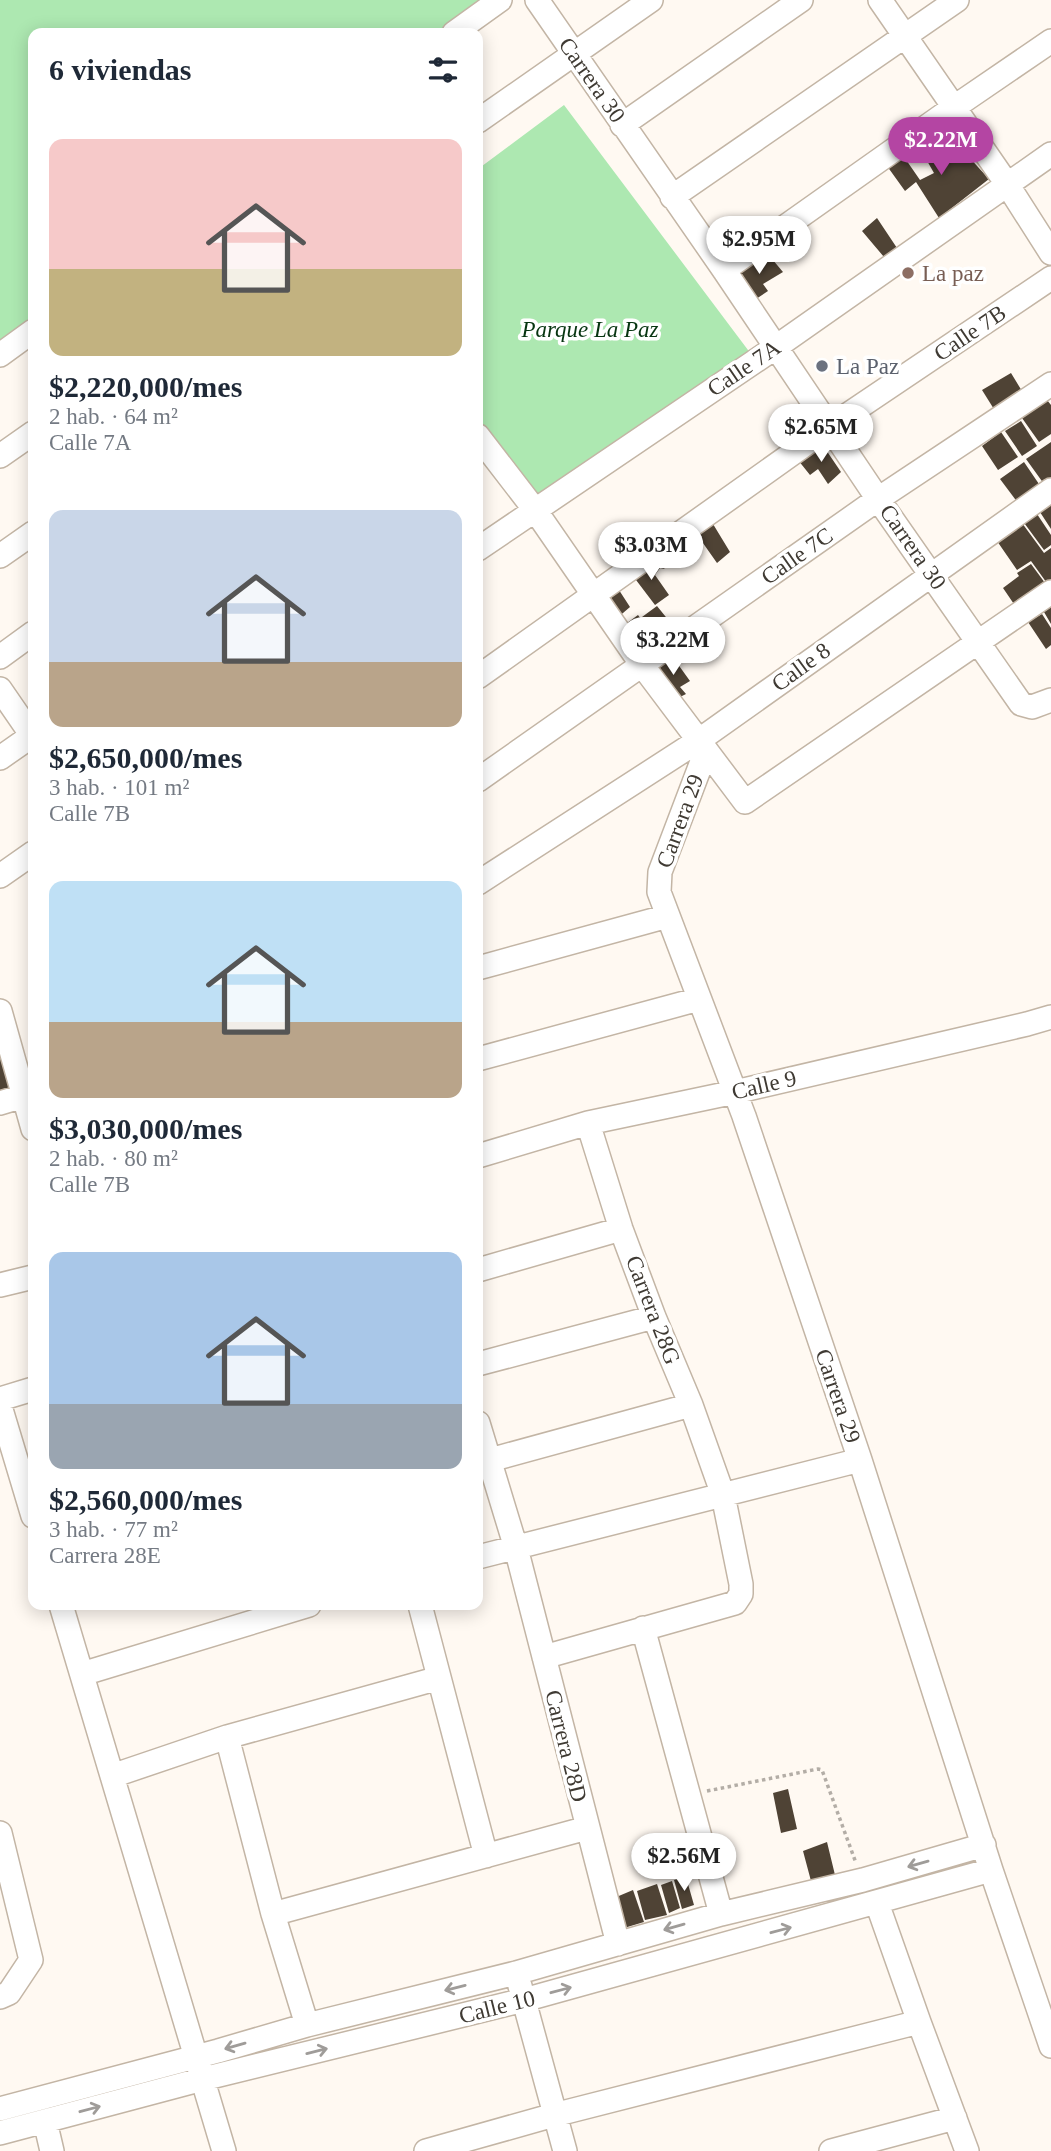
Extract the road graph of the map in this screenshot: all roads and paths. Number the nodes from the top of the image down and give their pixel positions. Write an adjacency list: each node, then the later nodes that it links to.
1 (500, 0): 7 (street)
2 (537, 0): 10 (street, Carrera 30)
3 (651, 0): 10 (street)
4 (802, 0): 13 (street)
5 (880, 0): 8 (street)
6 (957, 0): 8 (street)
7 (461, 28)
8 (905, 34): 11 (street); 16 (street)
9 (1051, 41): 11 (street)
10 (573, 54): 12 (street); 13 (street, Carrera 30)
11 (953, 108): 15 (street); 18 (street)
12 (483, 117)
13 (622, 125): 16 (street, Carrera 30)
14 (1051, 154): 15 (street, Calle 7A)
15 (1007, 184): 17 (street); 21 (street, Calle 7A)
16 (672, 197): 18 (street, Carrera 30)
17 (1051, 254)
18 (724, 270): 21 (street, Carrera 30)
19 (1051, 278): 24 (street, Calle 7B)
20 (28, 335): 22 (street)
21 (776, 347): 24 (street, Carrera 30); 30 (street, Calle 7A)
22 (0, 355)
23 (1051, 384): 29 (street, Calle 7C)
24 (831, 426): 29 (street, Carrera 30); 36 (street, Calle 7B)
25 (28, 436): 27 (street)
26 (483, 443): 30 (street, Carrera 29)
27 (0, 456)
28 (1051, 490): 34 (street, Calle 8)
29 (878, 499): 34 (street, Carrera 30); 40 (street, Calle 7C)
30 (534, 510): 32 (street, Calle 7A); 36 (street, Carrera 29)
31 (28, 536): 33 (street)
32 (483, 546)
33 (0, 556)
34 (931, 574): 38 (street, Carrera 30); 46 (street, Calle 8)
35 (1051, 592): 38 (street)
36 (594, 594): 40 (street, Carrera 29); 41 (street, Calle 7B)
37 (28, 637): 39 (street)
38 (980, 642): 43 (street, Carrera 30); 46 (street, Carrera 29)
39 (0, 657)
40 (642, 665): 46 (street, Carrera 29); 48 (street, Calle 7C)
41 (483, 673)
42 (0, 689): 44 (street)
43 (1042, 704)
44 (28, 729)
45 (28, 739): 47 (street)
46 (702, 746): 51 (street, Calle 8); 52 (street, Carrera 29)
47 (0, 758)
48 (483, 776)
49 (28, 856): 50 (street)
50 (0, 876)
51 (483, 880)
52 (668, 916): 53 (street); 54 (street, Carrera 29)
53 (483, 967)
54 (699, 999): 57 (street); 59 (street, Carrera 29)
55 (0, 1011): 58 (street)
56 (1051, 1017): 59 (street, Calle 9)
57 (483, 1058)
58 (28, 1091)
59 (736, 1092): 62 (street, Calle 9); 76 (street, Carrera 29)
60 (28, 1094): 61 (street)
61 (0, 1103)
62 (588, 1123): 63 (street, Calle 9); 64 (street, Carrera 28G)
63 (483, 1154)
64 (621, 1229): 65 (street); 68 (street, Carrera 28G)
65 (483, 1269)
66 (28, 1278): 67 (street)
67 (0, 1285)
68 (654, 1317): 69 (street); 72 (street, Carrera 28G)
69 (483, 1363)
70 (28, 1391): 71 (street)
71 (0, 1399)
72 (691, 1405): 75 (street); 78 (street, Carrera 28G)
73 (0, 1406): 77 (street)
74 (483, 1438): 75 (street, Carrera 28D)
75 (490, 1460): 79 (street, Carrera 28D)
76 (860, 1460): 78 (street); 93 (street, Carrera 29)
77 (28, 1485)
78 (723, 1495): 79 (street); 84 (street, Carrera 28G)
79 (516, 1548): 80 (street); 85 (street, Carrera 28D)
80 (483, 1556)
81 (63, 1610): 86 (street)
82 (293, 1610): 86 (street)
83 (421, 1610): 87 (street)
84 (643, 1628): 85 (street, Carrera 28G); 90 (street)
85 (544, 1657): 91 (street, Carrera 28D)
86 (82, 1674): 89 (street)
87 (439, 1678): 88 (street); 94 (street)
88 (228, 1737): 89 (street); 98 (street)
89 (112, 1776): 107 (street)
90 (688, 1795): 96 (path); 99 (street)
91 (587, 1828): 94 (street); 100 (street, Carrera 28D)
92 (0, 1833): 102 (street)
93 (984, 1845): 95 (street, Carrera 29); 96 (street, Calle 10, one-way to 96)
94 (486, 1856): 98 (street)
95 (991, 1870): 97 (street, Calle 10); 106 (street, Carrera 29)
96 (863, 1880): 99 (street, Calle 10)
97 (877, 1903): 103 (street, Calle 10, one-way to 97); 104 (street)
98 (273, 1914): 105 (street)
99 (720, 1914): 100 (street, Calle 10, one-way to 100)
100 (618, 1944): 101 (street, Calle 10)
101 (516, 1973): 103 (street); 105 (street, Calle 10, one-way to 105)
102 (0, 1997)
103 (524, 2000): 108 (street, Calle 10, one-way to 103); 110 (street)
104 (919, 2022): 110 (street); 111 (street)
105 (307, 2025): 107 (street, Calle 10, one-way to 107)
106 (1051, 2046)
107 (195, 2057): 108 (street); 109 (street, Calle 10)
108 (203, 2079): 112 (street, Calle 10, one-way to 108); 115 (street)
109 (0, 2109)
110 (554, 2116): 116 (street); 117 (street)
111 (955, 2118): 118 (street); 119 (street)
112 (45, 2120): 113 (street, Calle 10); 114 (street)
113 (0, 2133)
114 (52, 2151)
115 (223, 2151)
116 (426, 2151)
117 (565, 2151)
118 (831, 2151)
119 (967, 2151)

